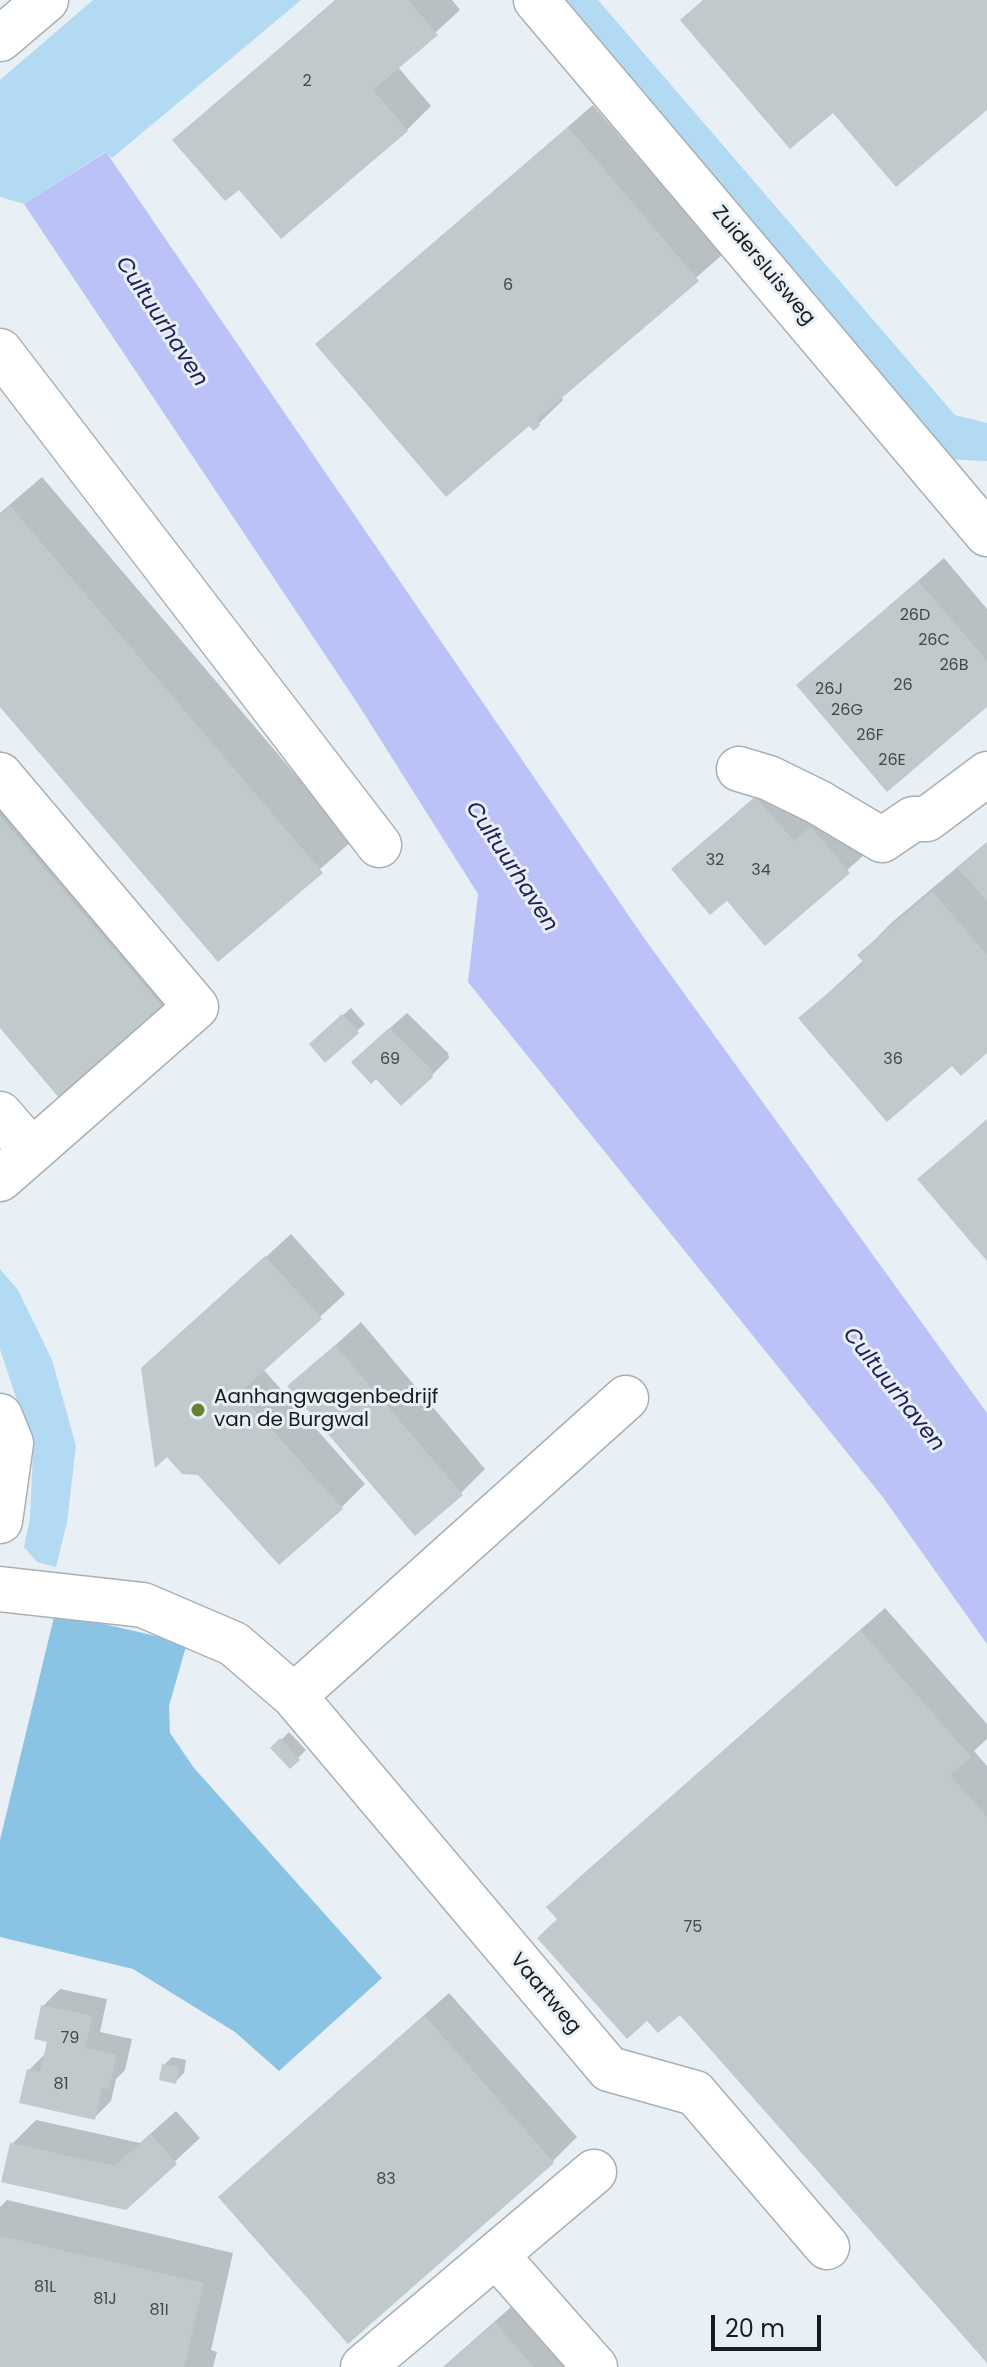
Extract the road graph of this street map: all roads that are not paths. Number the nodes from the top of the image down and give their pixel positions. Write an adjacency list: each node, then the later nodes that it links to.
1 (46, 0): 3 (street)
2 (536, 0): 5 (street, Zuidersluisweg)
3 (0, 39)
4 (0, 351): 9 (street)
5 (980, 512)
6 (739, 769): 7 (street)
7 (987, 774)
8 (0, 775): 11 (street)
9 (379, 845)
10 (0, 1114): 11 (street)
11 (16, 1165)
12 (626, 1398): 16 (street)
13 (0, 1416): 14 (street)
14 (0, 1521)
15 (0, 1589): 16 (street, Vaartweg)
16 (294, 1696): 18 (street, Vaartweg)
17 (594, 2172): 19 (street)
18 (827, 2247)
19 (496, 2255): 20 (street); 21 (street)
20 (363, 2367)
21 (595, 2367)

